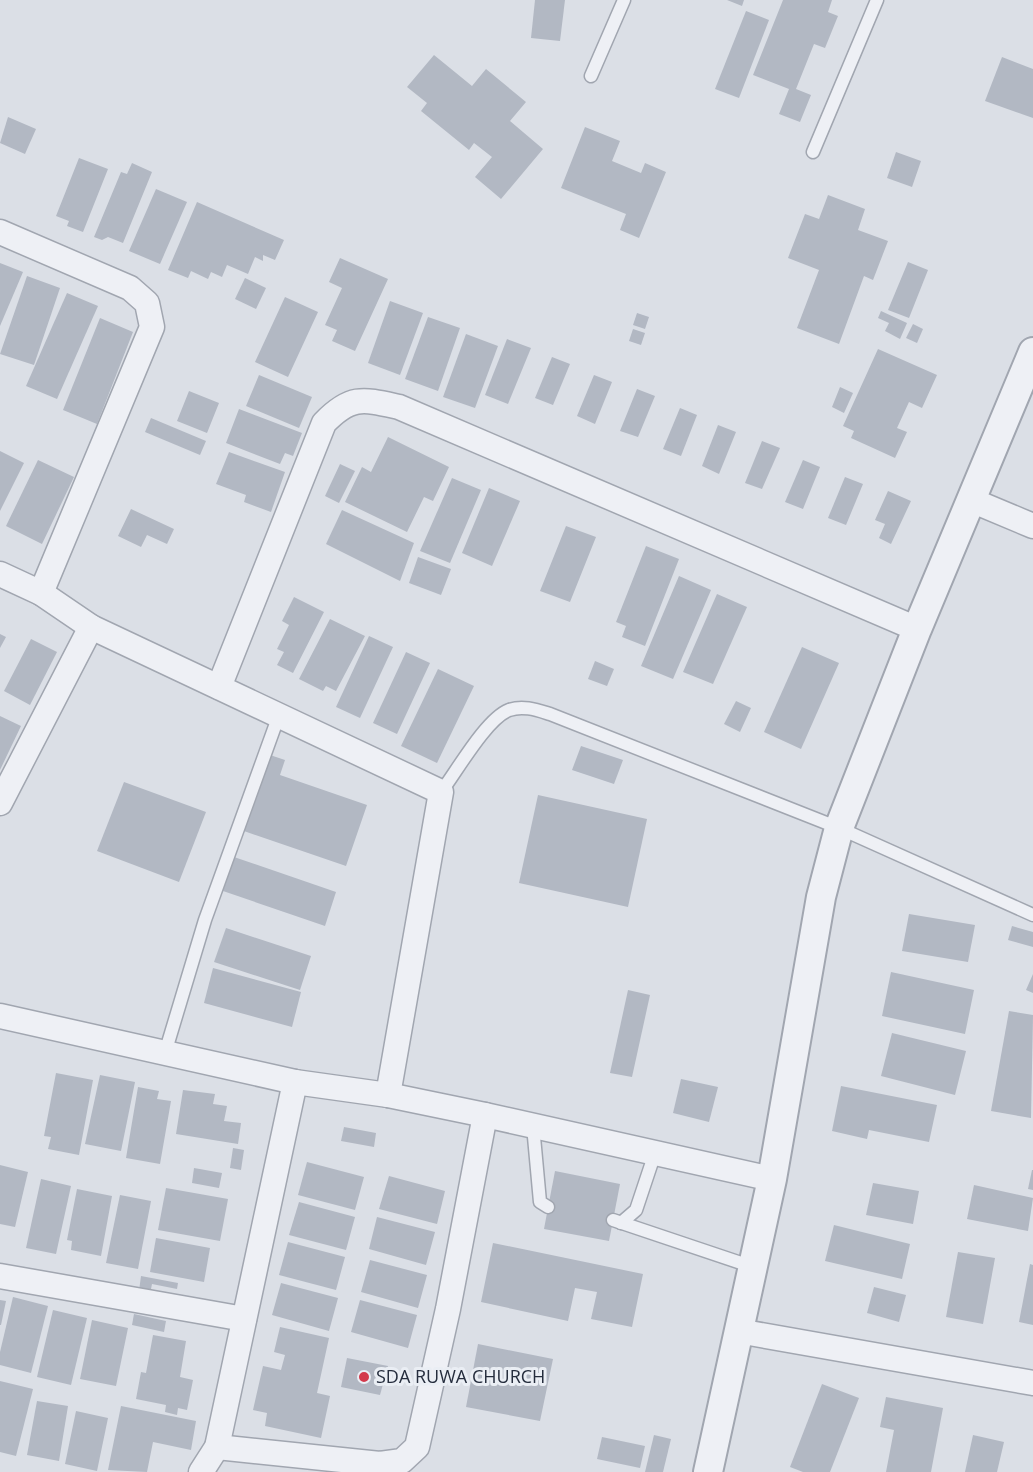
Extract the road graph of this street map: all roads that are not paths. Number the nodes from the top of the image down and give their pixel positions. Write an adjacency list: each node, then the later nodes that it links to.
1 (624, 0): 3 (lane)
2 (877, 0): 4 (lane)
3 (591, 76)
4 (813, 152)
5 (0, 232): 10 (street)
6 (1033, 352): 7 (street)
7 (971, 500): 8 (street); 12 (street)
8 (1033, 526)
9 (0, 574): 10 (street)
10 (41, 593): 11 (street)
11 (91, 627): 13 (street); 16 (street)
12 (917, 629): 13 (street); 17 (street)
13 (219, 687): 14 (street)
14 (279, 715): 15 (street); 20 (lane)
15 (441, 792): 17 (lane); 22 (street)
16 (0, 803)
17 (839, 828): 18 (lane); 26 (street)
18 (1033, 915)
19 (0, 1016): 20 (street)
20 (165, 1053): 21 (street)
21 (295, 1082): 22 (street); 30 (street)
22 (388, 1095): 23 (street)
23 (485, 1115): 24 (street); 33 (street)
24 (533, 1126): 25 (street); 27 (lane)
25 (655, 1153): 26 (street); 28 (lane)
26 (772, 1179): 28 (street)
27 (548, 1207)
28 (753, 1267): 31 (street)
29 (0, 1276): 30 (street)
30 (244, 1319): 33 (street)
31 (738, 1331): 32 (street); 35 (street)
32 (1033, 1383)
33 (217, 1447): 34 (street)
34 (201, 1472)
35 (708, 1472)

